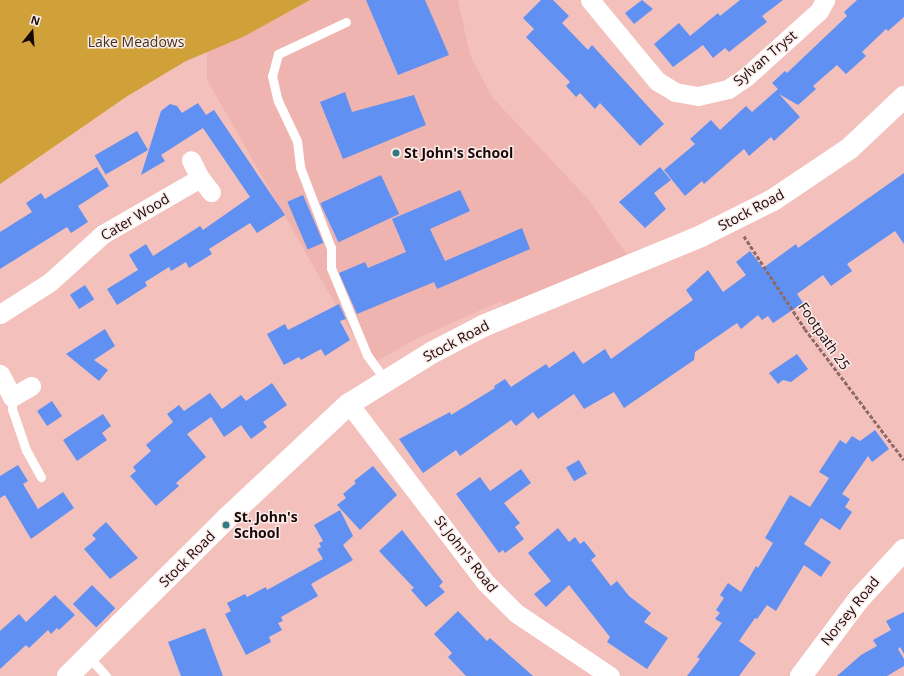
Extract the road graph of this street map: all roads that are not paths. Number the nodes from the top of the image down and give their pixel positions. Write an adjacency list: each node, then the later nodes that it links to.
1 (590, 0): 2 (street, Sylvan Tryst)
2 (825, 0)
3 (346, 22): 8 (lane)
4 (904, 97): 8 (main road, Stock Road)
5 (191, 160): 6 (street, Cater Wood)
6 (0, 314)
7 (0, 374): 10 (street)
8 (385, 380): 11 (main road, Stock Road)
9 (31, 386): 10 (street)
10 (6, 400): 12 (lane)
11 (349, 404): 14 (main road, Stock Road); 17 (street, St John's Road)
12 (41, 477)
13 (904, 550): 18 (main road, Norsey Road)
14 (88, 656): 15 (main road, Stock Road); 16 (lane)
15 (68, 676)
16 (106, 676)
17 (610, 676)
18 (801, 676)

